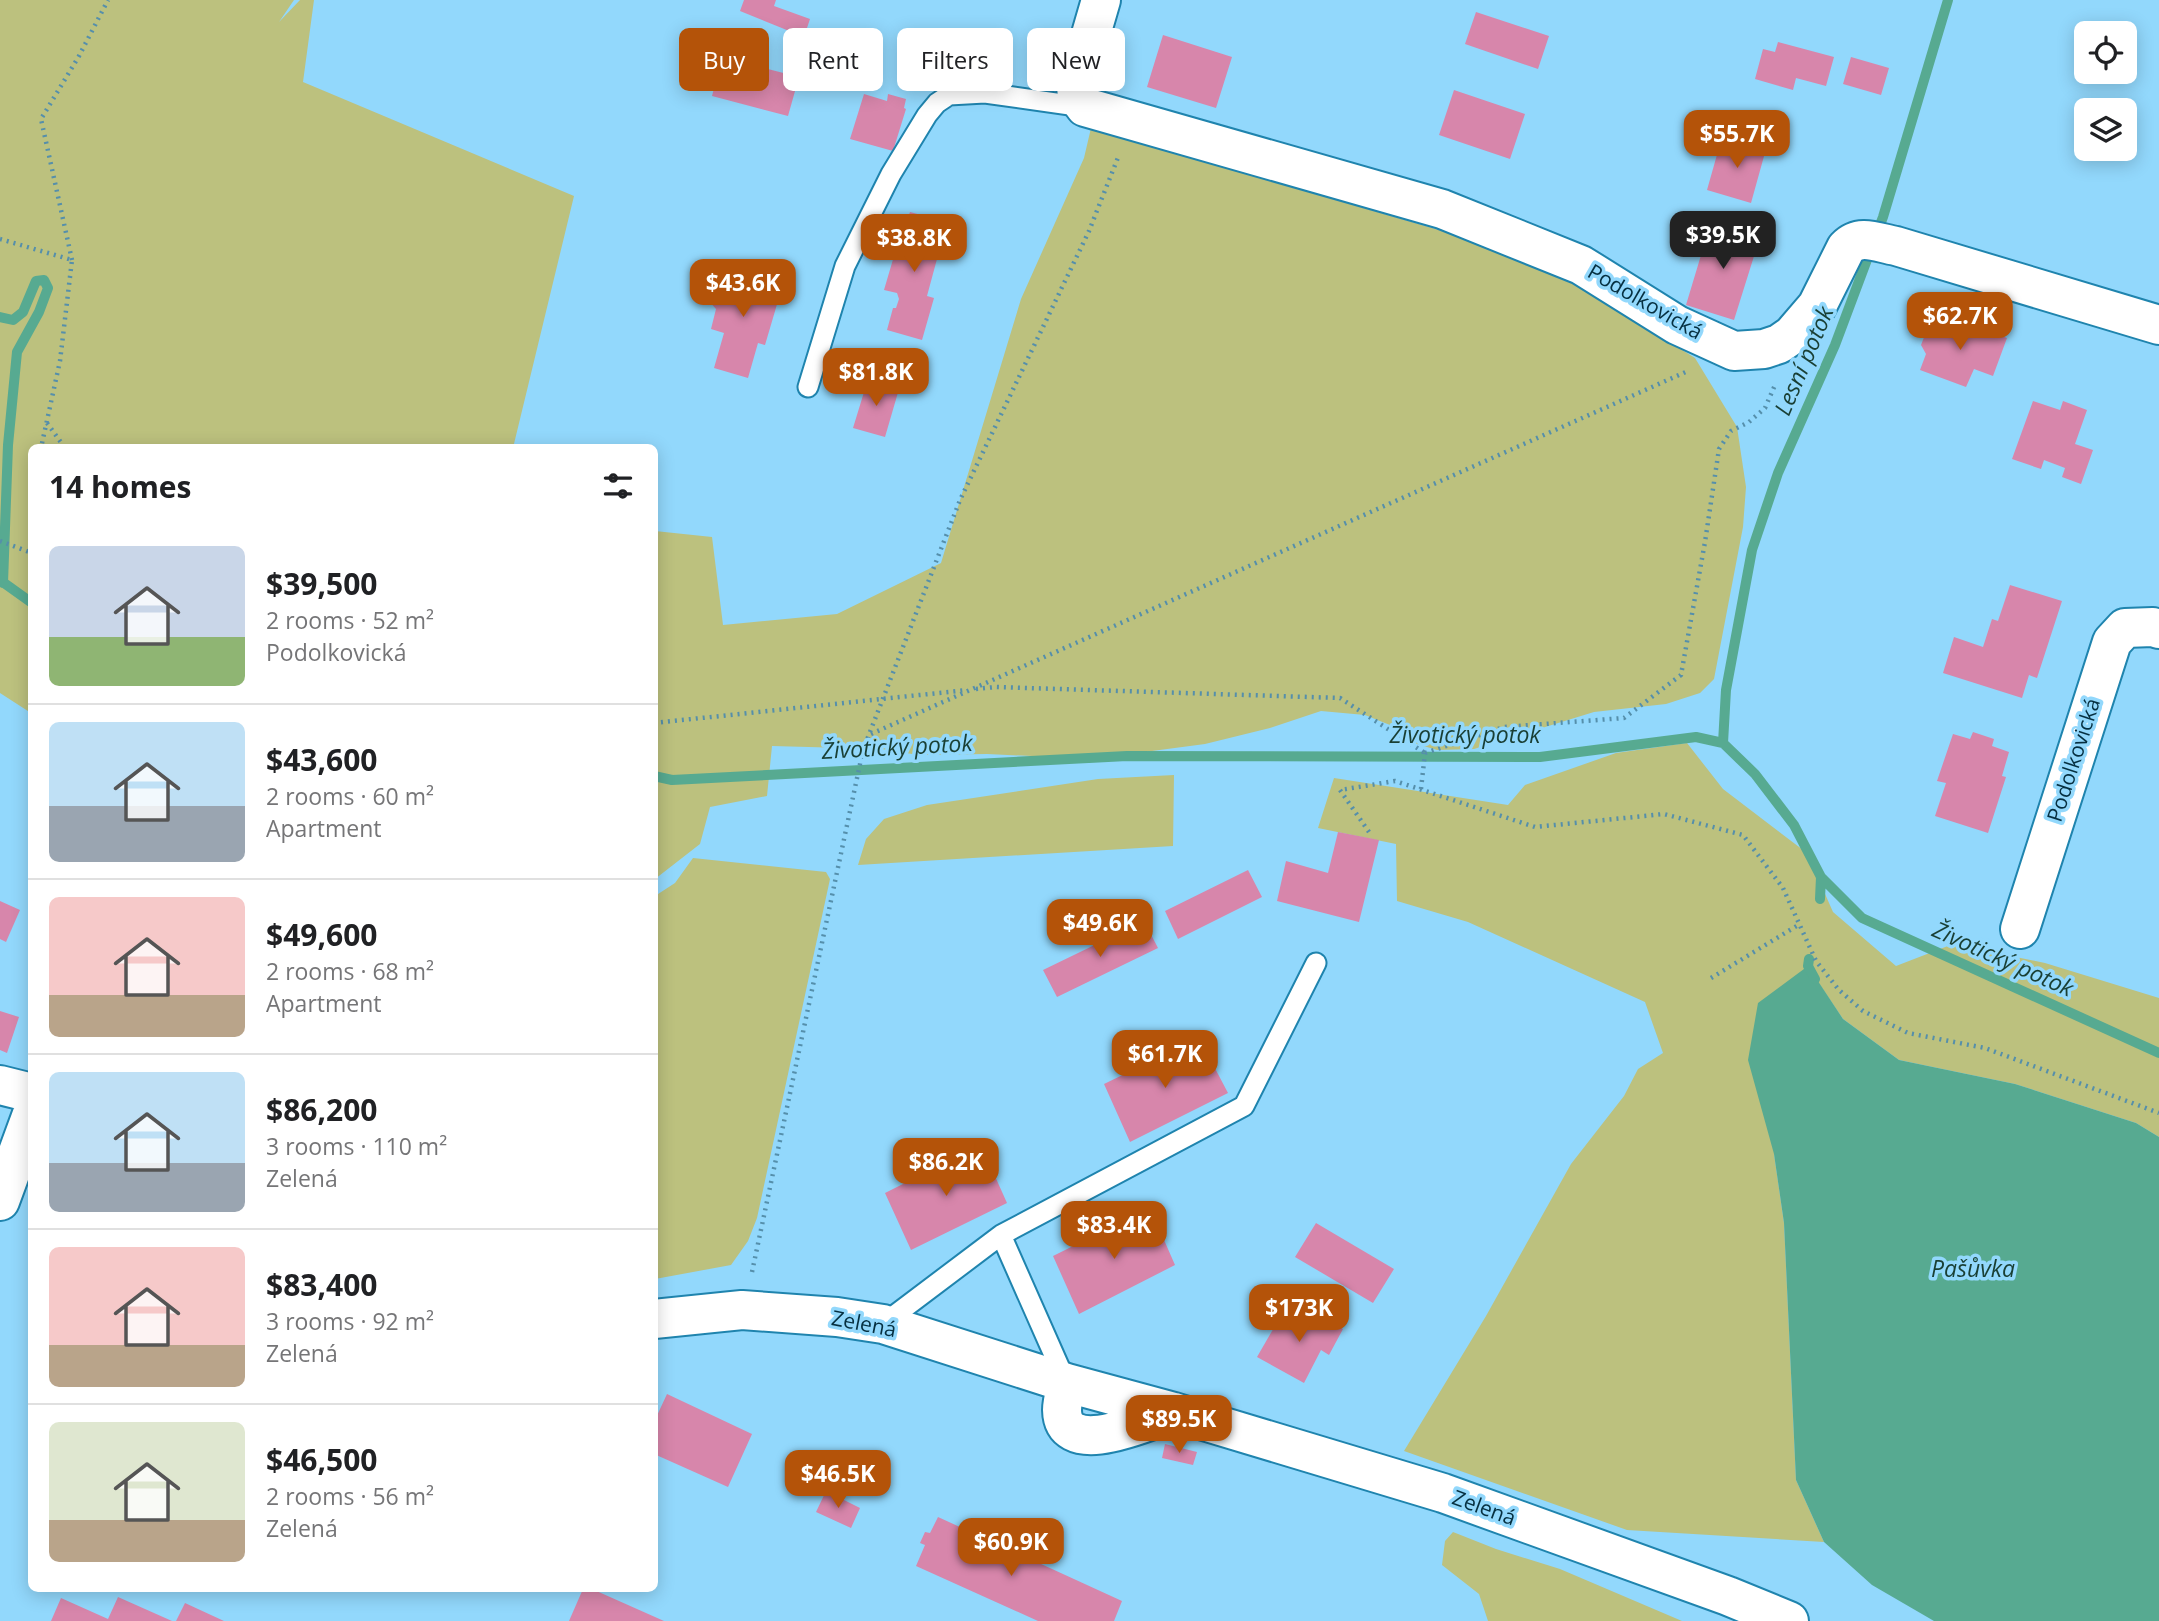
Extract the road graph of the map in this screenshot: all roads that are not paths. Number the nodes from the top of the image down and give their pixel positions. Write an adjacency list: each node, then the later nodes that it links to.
1 (1101, 0): 2 (street)
2 (1086, 107): 3 (street, Podolkovická); 4 (lane)
3 (2159, 325)
4 (808, 387)
5 (2159, 629): 6 (street, Podolkovická)
6 (2020, 929)
7 (1317, 963): 12 (lane)
8 (0, 1085): 9 (street)
9 (28, 1092)
10 (28, 1125): 11 (street)
11 (0, 1201)
12 (1001, 1235): 14 (lane); 15 (lane)
13 (658, 1319): 14 (street, Zelená)
14 (883, 1324): 15 (street, Zelená)
15 (1067, 1383): 16 (street, Zelená)
16 (1789, 1621)

